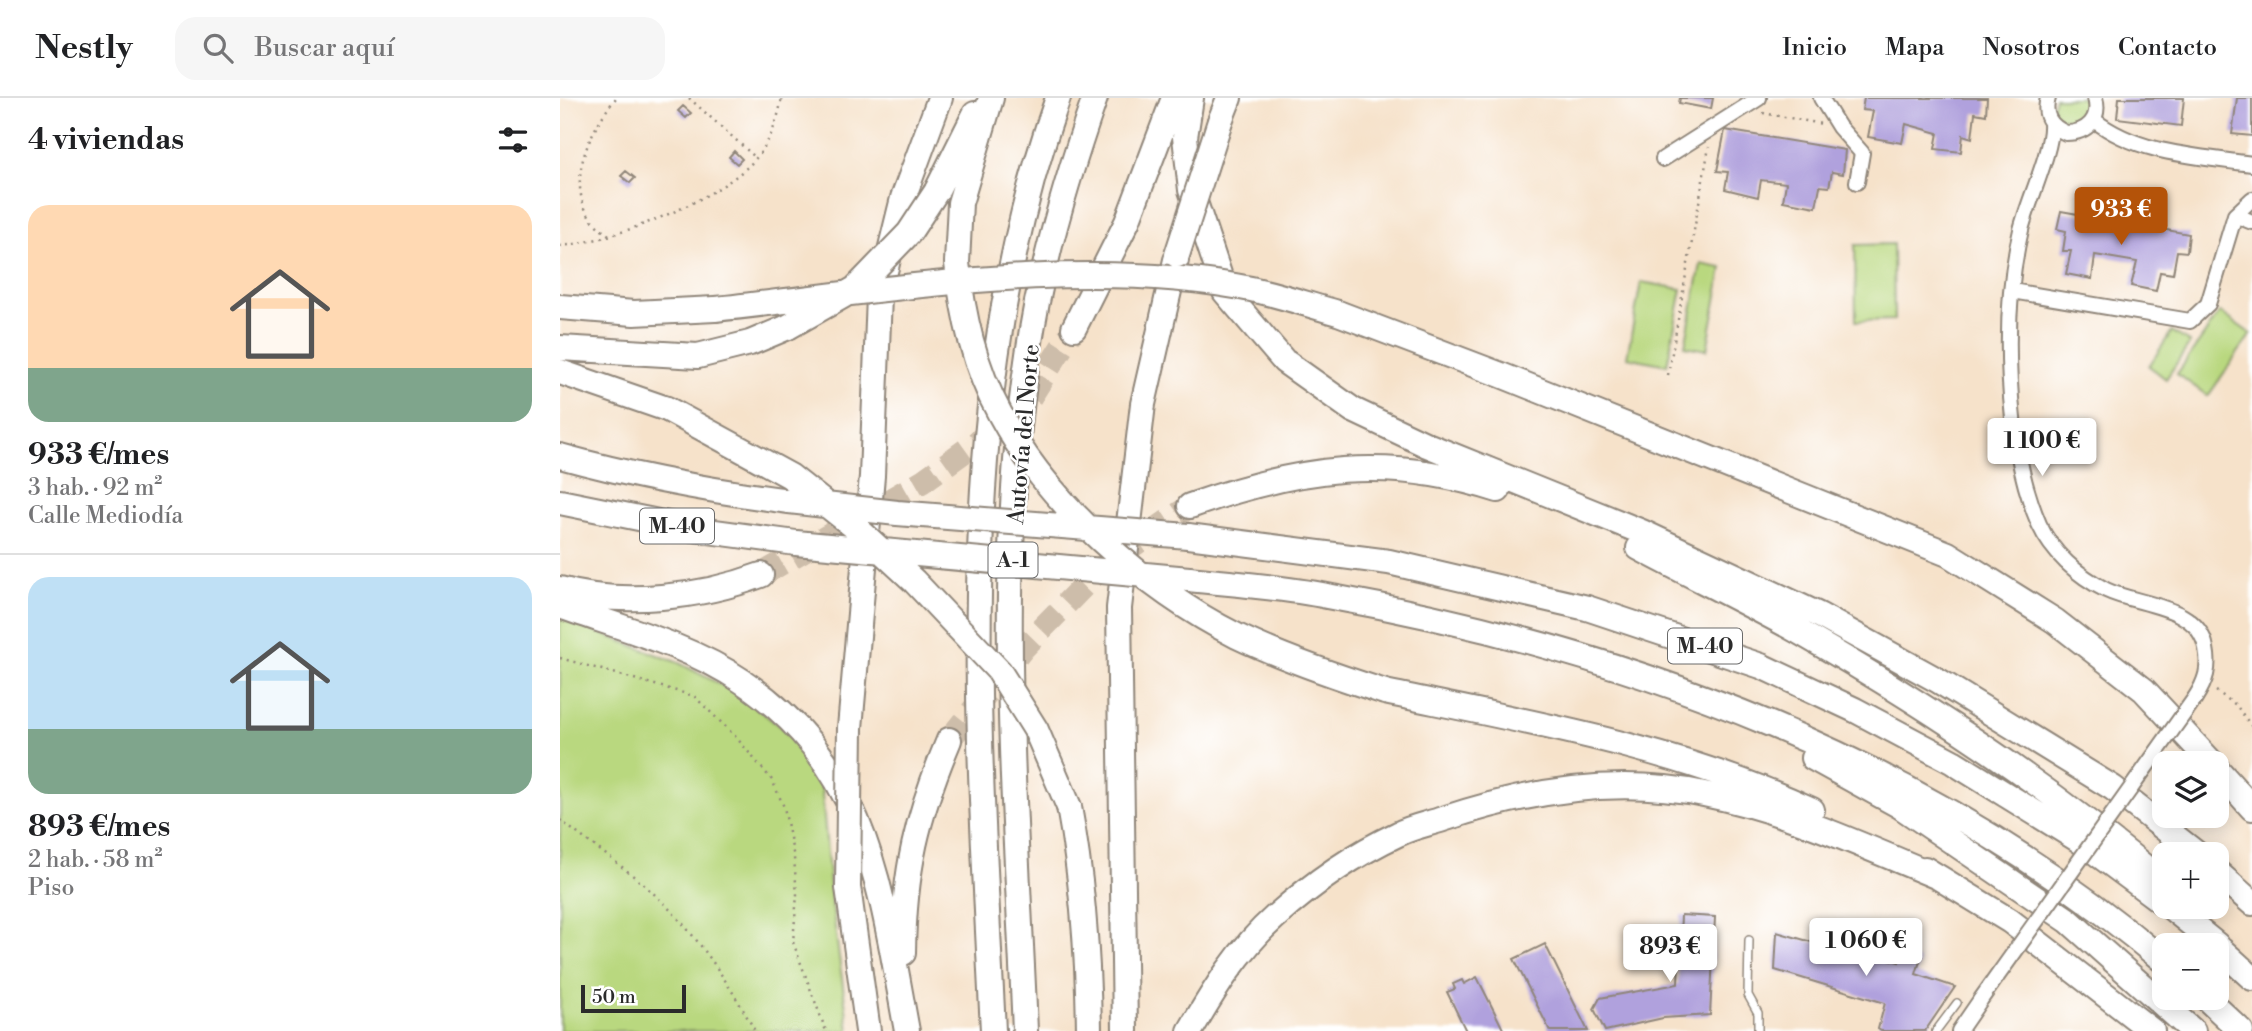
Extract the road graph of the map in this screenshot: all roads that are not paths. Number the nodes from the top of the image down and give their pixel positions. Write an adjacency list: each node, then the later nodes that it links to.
1 (940, 98): 53 (highway, bridge)
2 (984, 98): 26 (highway, bridge)
3 (991, 98): 41 (highway, bridge)
4 (1058, 98): 55 (highway, Autovía del Norte / A-1)
5 (1095, 98): 56 (highway, Autovía del Norte / A-1)
6 (1174, 98): 25 (highway)
7 (1191, 98): 39 (highway)
8 (1229, 98): 58 (highway, bridge)
9 (1759, 98): 17 (street)
10 (1821, 98): 19 (street)
11 (2048, 98): 14 (street)
12 (2095, 98): 13 (street)
13 (2094, 120): 15 (street); 18 (street)
14 (2051, 123): 15 (street); 16 (street)
15 (2066, 133): 16 (street)
16 (2048, 148): 23 (street)
17 (1663, 159)
18 (2252, 164)
19 (1857, 181)
20 (2252, 199): 21 (street)
21 (2235, 215): 22 (street); 23 (street)
22 (2252, 222)
23 (2012, 291): 62 (street, bridge)
24 (560, 307): 36 (highway, bridge)
25 (1074, 328)
26 (560, 348)
27 (560, 372): 57 (highway, bridge)
28 (560, 456): 43 (highway, M-40, bridge)
29 (560, 502): 34 (highway, M-40, bridge)
30 (1190, 506): 40 (highway)
31 (761, 575): 32 (highway)
32 (560, 589)
33 (560, 606): 54 (highway)
34 (1653, 680): 48 (highway, M-40); 64 (highway)
35 (949, 740): 54 (highway)
36 (2201, 751)
37 (2229, 782): 38 (highway)
38 (2252, 808)
39 (2182, 842)
40 (2152, 873)
41 (1938, 877): 59 (highway); 63 (highway)
42 (2229, 883): 44 (highway)
43 (2152, 894)
44 (2252, 903)
45 (2185, 919): 46 (highway, M-40)
46 (2203, 933)
47 (1749, 940): 60 (lane)
48 (2152, 952)
49 (2229, 956): 50 (highway, M-40)
50 (2252, 978)
51 (1957, 1003): 61 (lane)
52 (2219, 1010): 65 (highway)
53 (868, 1031)
54 (907, 1031)
55 (993, 1031)
56 (1025, 1031)
57 (1089, 1031)
58 (1125, 1031)
59 (1190, 1031)
60 (1758, 1031)
61 (1936, 1031)
62 (1959, 1031)
63 (2152, 1031)
64 (2193, 1031)
65 (2241, 1031)

